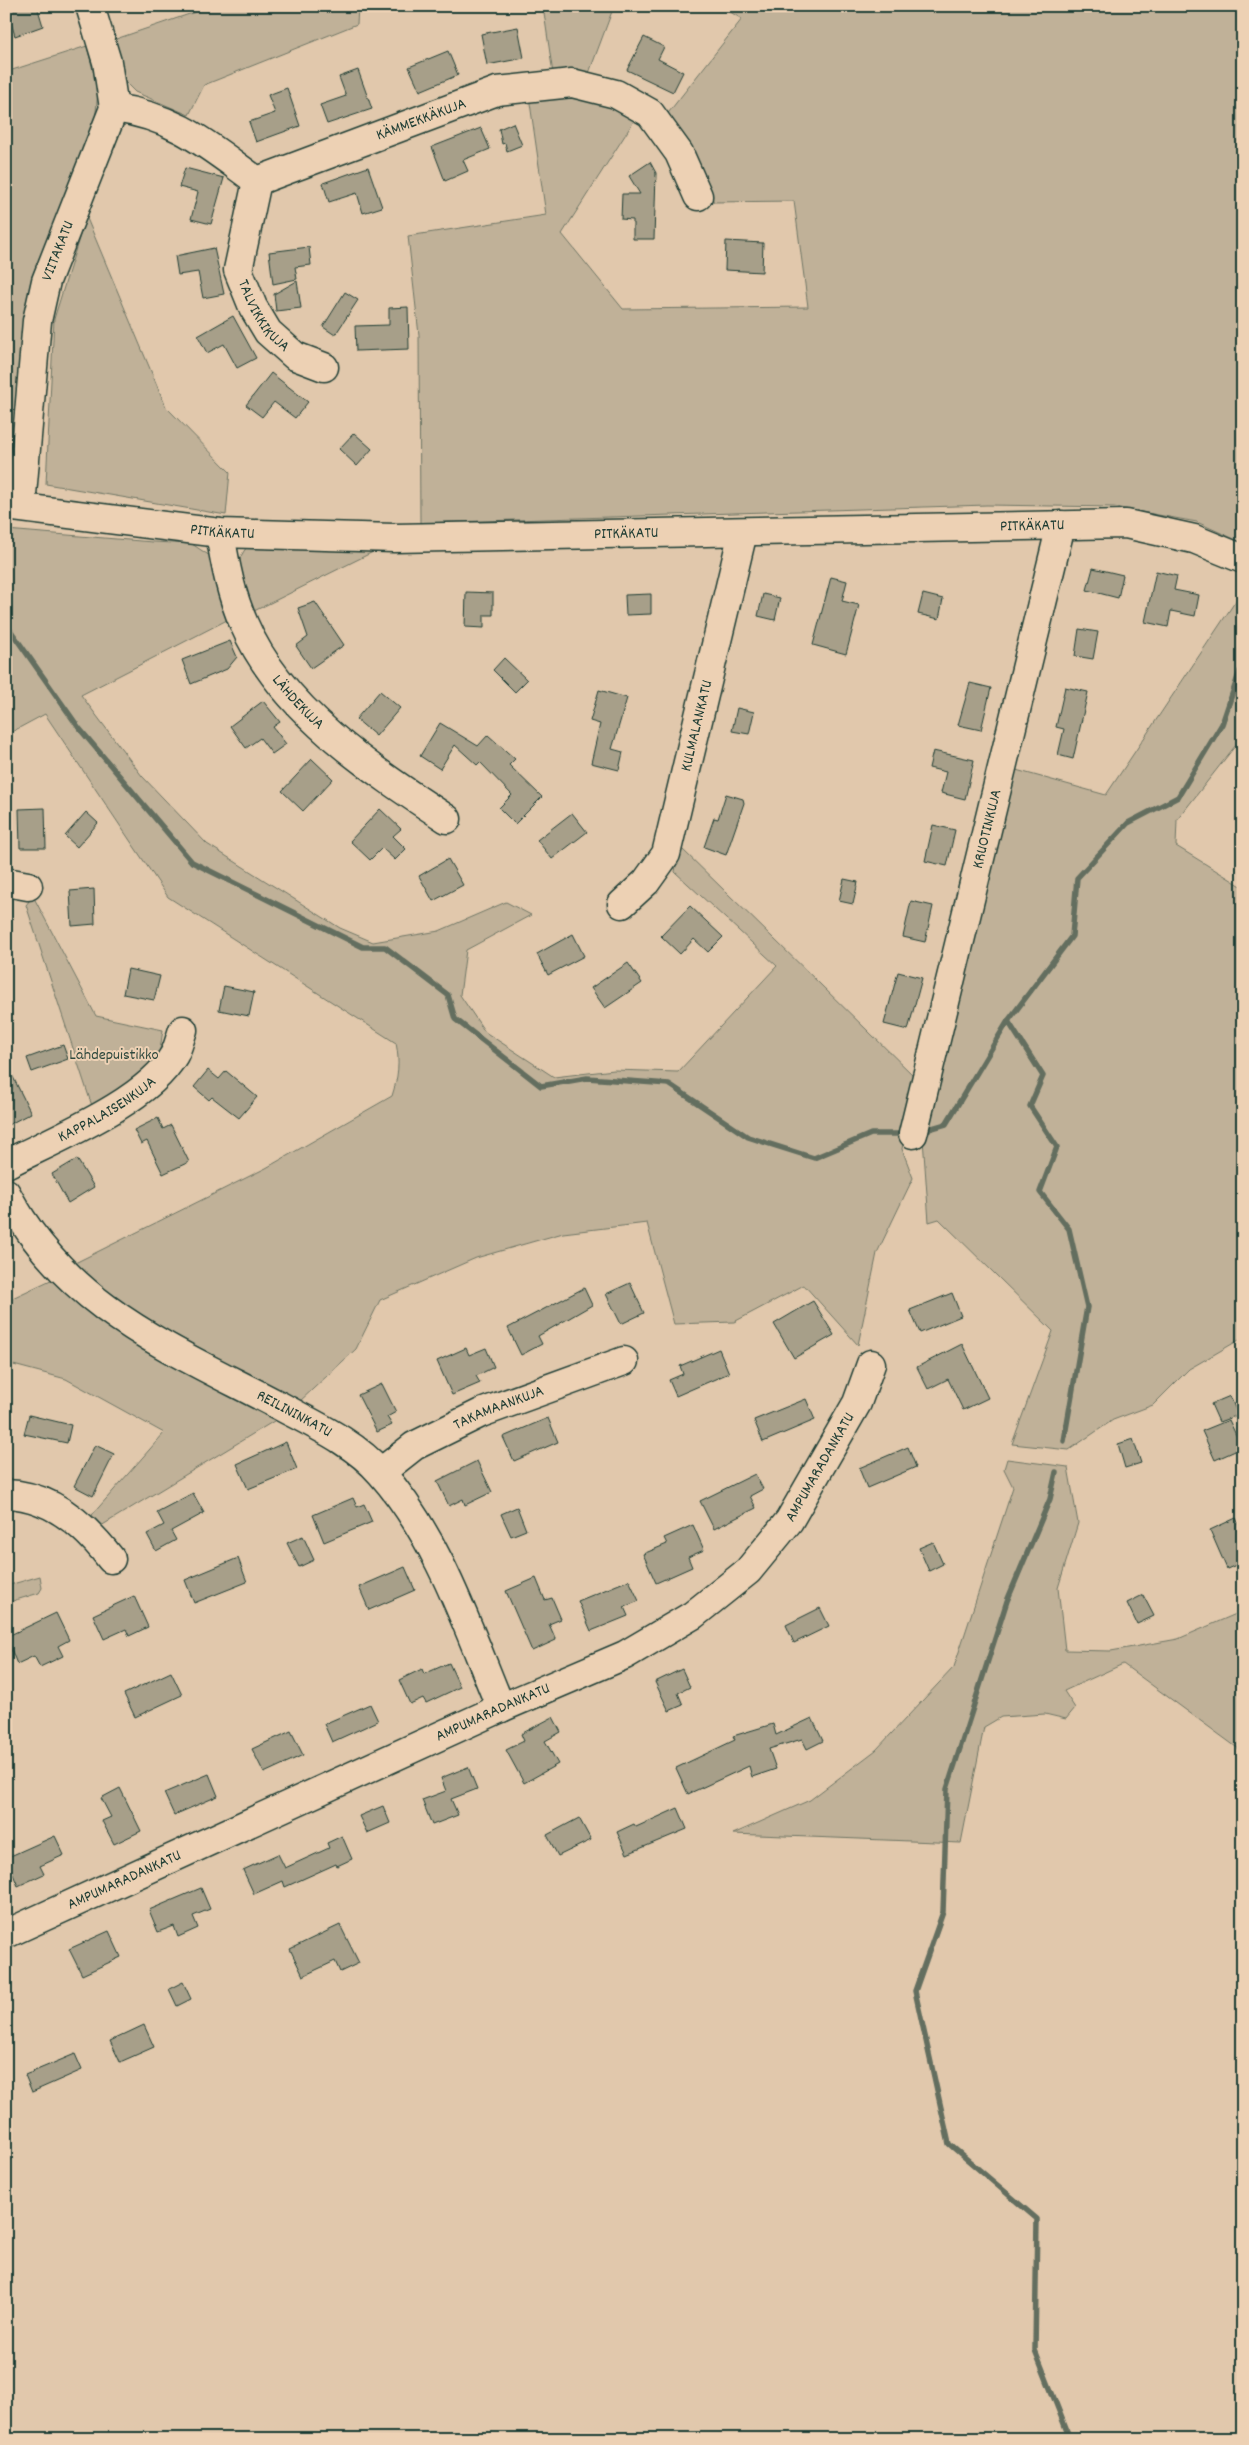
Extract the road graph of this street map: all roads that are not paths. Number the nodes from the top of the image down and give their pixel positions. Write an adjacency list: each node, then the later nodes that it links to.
1 (90, 6): 2 (street)
2 (114, 108): 3 (street); 6 (street, VIITAKATU)
3 (257, 181): 4 (street, KÄMMEKKÄKUJA); 5 (street, TALVIKKIKUJA)
4 (698, 196)
5 (324, 367)
6 (14, 506): 9 (street, PITKÄKATU)
7 (1061, 525): 8 (street, PITKÄKATU); 10 (street, PITKÄKATU); 14 (street, KRUOTINKUJA)
8 (743, 532): 9 (street, PITKÄKATU); 12 (street, KULMALANKATU)
9 (220, 533): 11 (street, LÄHDEKUJA)
10 (1243, 559)
11 (447, 819)
12 (622, 904)
13 (183, 1030): 15 (street, KAPPALAISENKUJA)
14 (913, 1134)
15 (6, 1164)
16 (6, 1193): 19 (street, REILININKATU)
17 (624, 1361): 19 (street, TAKAMAANKUJA)
18 (870, 1364): 22 (street, AMPUMARADANKATU)
19 (381, 1472): 22 (street, REILININKATU)
20 (6, 1494): 21 (street)
21 (112, 1559)
22 (500, 1708): 23 (street, AMPUMARADANKATU)
23 (6, 1934)

